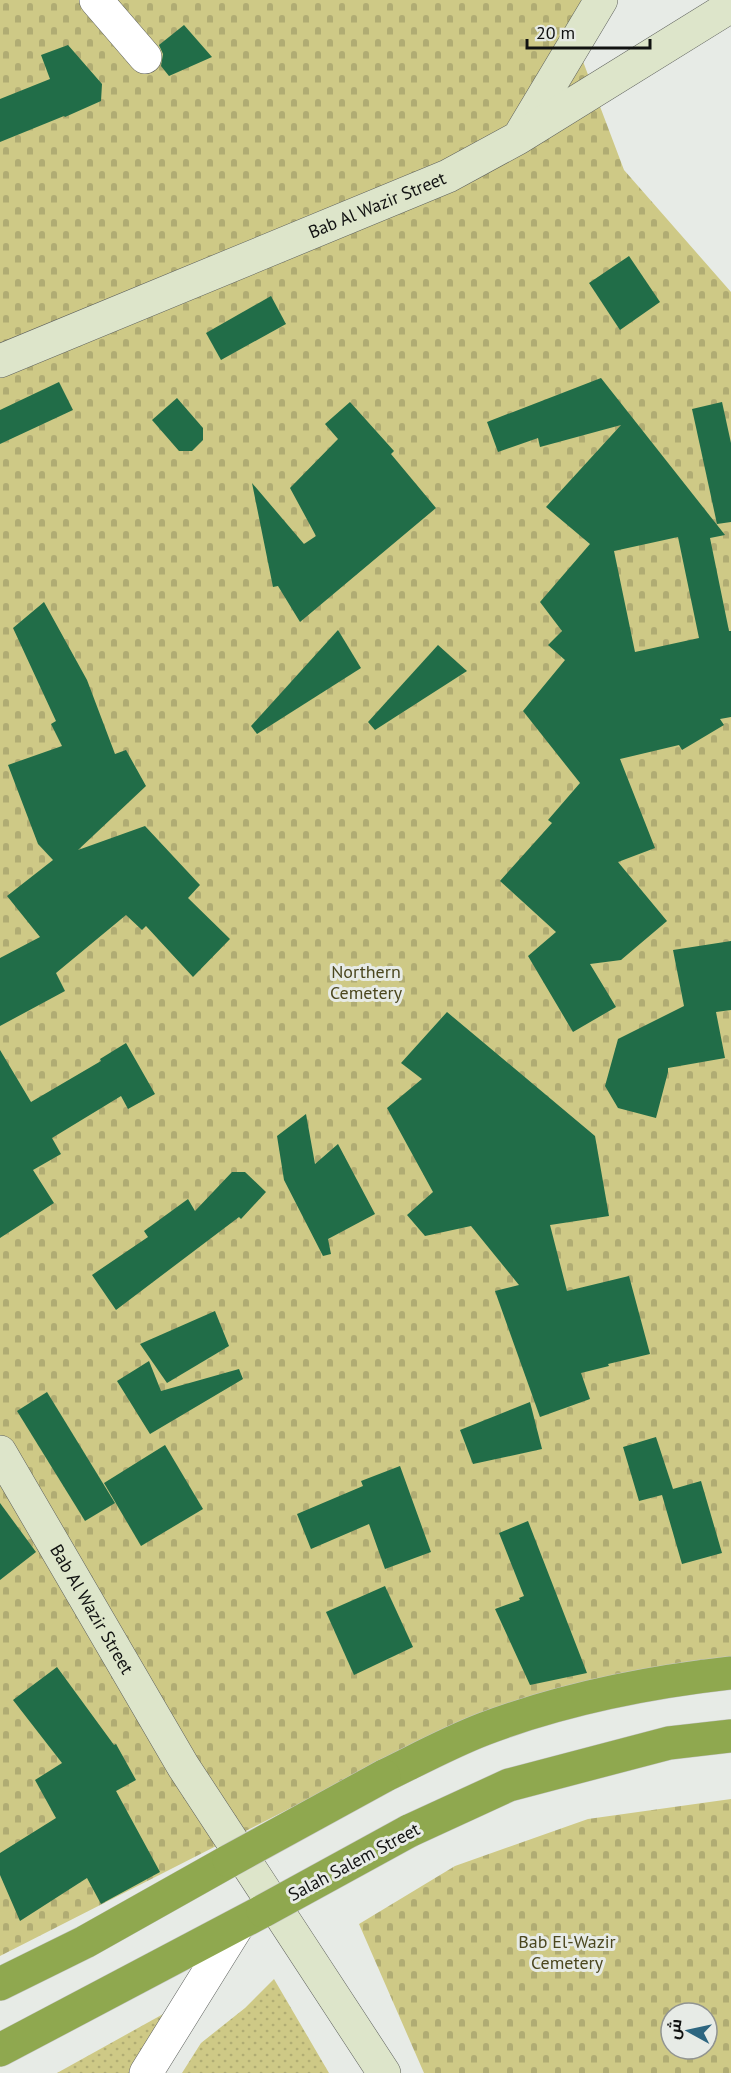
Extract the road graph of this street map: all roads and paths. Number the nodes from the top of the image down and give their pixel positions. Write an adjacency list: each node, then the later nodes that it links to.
1 (96, 0): 4 (street)
2 (601, 0): 5 (street)
3 (731, 6): 5 (street, Bab Al Wazir Street)
4 (145, 57)
5 (518, 138): 6 (street, Bab Al Wazir Street)
6 (0, 361)
7 (0, 1452): 14 (street, Bab Al Wazir Street)
8 (731, 1673): 11 (highway, bridge)
9 (731, 1736): 10 (highway, Salah Salem Street, bridge)
10 (250, 1918): 12 (highway, Salah Salem Street); 13 (street)
11 (0, 1984)
12 (0, 2050)
13 (146, 2073)
14 (384, 2073)

